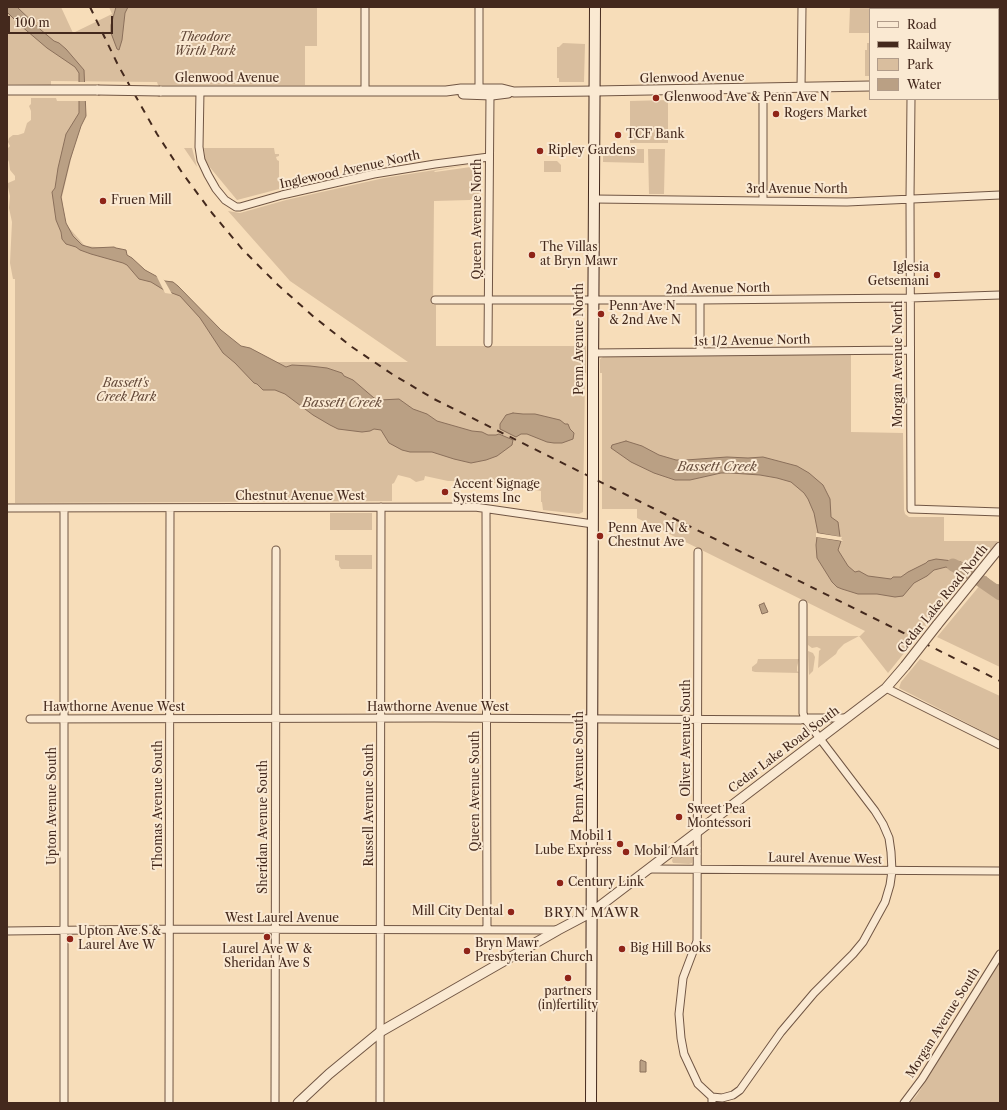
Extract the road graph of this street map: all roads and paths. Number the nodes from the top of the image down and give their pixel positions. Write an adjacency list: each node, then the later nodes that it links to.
1 (365, 7): 11 (street)
2 (479, 7): 7 (street)
3 (595, 7): 13 (main road, Penn Avenue North)
4 (802, 7): 6 (street)
5 (869, 86): 6 (street, Glenwood Avenue)
6 (801, 88): 8 (street, Glenwood Avenue)
7 (479, 89): 12 (street, Glenwood Avenue); 14 (street, Glenwood Avenue)
8 (763, 89): 13 (street, Glenwood Avenue); 21 (street)
9 (7, 90): 10 (street, Glenwood Avenue, bridge)
10 (200, 91): 11 (street, Glenwood Avenue); 17 (street, Inglewood Avenue North)
11 (365, 91): 12 (street, Glenwood Avenue)
12 (446, 91): 15 (street, Glenwood Avenue)
13 (595, 91): 14 (street, Glenwood Avenue); 20 (main road, Penn Avenue North)
14 (514, 92): 15 (street, Glenwood Avenue)
15 (490, 95): 17 (street, Queen Avenue North)
16 (911, 100): 19 (street, Morgan Avenue North)
17 (489, 157): 27 (street, Queen Avenue North)
18 (1000, 195): 19 (street, 3rd Avenue North)
19 (910, 198): 21 (street, 3rd Avenue North); 23 (street, Morgan Avenue North)
20 (594, 199): 21 (street, 3rd Avenue North); 25 (main road, Penn Avenue North)
21 (763, 201)
22 (1000, 295): 23 (street, 2nd Avenue North)
23 (910, 298): 26 (street, 2nd Avenue North); 29 (street, Morgan Avenue North)
24 (435, 300): 27 (street, 2nd Avenue North)
25 (593, 300): 26 (street, 2nd Avenue North); 27 (street, 2nd Avenue North); 31 (main road, Penn Avenue North)
26 (700, 300): 30 (street)
27 (488, 301): 28 (street, Queen Avenue North)
28 (488, 343)
29 (910, 350): 30 (street, 1st 1/2 Avenue North); 38 (street, Morgan Avenue North)
30 (700, 352): 31 (street, 1st 1/2 Avenue North)
31 (593, 353): 32 (main road, Penn Avenue North, bridge)
32 (593, 479): 39 (main road, Penn Avenue South)
33 (381, 507): 36 (street, Chestnut Avenue West); 37 (street, Chestnut Avenue West); 47 (street, Russell Avenue South)
34 (7, 508): 35 (street, Chestnut Avenue West)
35 (64, 508): 36 (street, Chestnut Avenue West); 46 (street, Upton Avenue South)
36 (170, 508): 50 (street, Thomas Avenue South)
37 (486, 509): 39 (street, Chestnut Avenue West); 52 (street, Queen Avenue South)
38 (1000, 512)
39 (593, 519): 53 (main road, Penn Avenue South)
40 (1000, 547): 44 (street, Cedar Lake Road North, bridge)
41 (276, 550): 51 (street, Sheridan Avenue South)
42 (698, 552): 55 (street, Oliver Avenue South)
43 (803, 604): 54 (street)
44 (905, 666): 45 (street, Cedar Lake Road South)
45 (886, 688): 48 (street, Cedar Lake Road South); 57 (street)
46 (64, 718): 49 (street, Hawthorne Avenue West); 50 (street, Hawthorne Avenue West); 65 (street, Upton Avenue South)
47 (381, 718): 51 (street, Hawthorne Avenue West); 52 (street, Hawthorne Avenue West); 67 (street, Russell Avenue South)
48 (846, 718): 54 (street, Hawthorne Avenue West); 56 (street, Cedar Lake Road South)
49 (30, 719)
50 (170, 719): 51 (street, Hawthorne Avenue West); 64 (street, Thomas Avenue South)
51 (275, 719): 66 (street, Sheridan Avenue South)
52 (486, 719): 53 (street, Hawthorne Avenue West); 68 (street, Queen Avenue South)
53 (592, 719): 55 (street, Hawthorne Avenue West); 63 (main road, Penn Avenue South)
54 (805, 719): 55 (street, Hawthorne Avenue West); 56 (street)
55 (698, 720): 58 (street, Oliver Avenue South)
56 (819, 739): 58 (street, Cedar Lake Road South); 61 (street)
57 (1000, 745)
58 (698, 831): 59 (street, Cedar Lake Road South); 60 (street, Oliver Avenue South)
59 (649, 869): 60 (street, Laurel Avenue West); 63 (street, Cedar Lake Road South)
60 (698, 869): 61 (street, Laurel Avenue West); 73 (street, Oliver Avenue South)
61 (892, 871): 62 (street, Laurel Avenue West); 73 (street)
62 (1000, 871)
63 (592, 912): 69 (street, Cedar Lake Road South); 79 (main road, Penn Avenue South)
64 (170, 929): 65 (street, West Laurel Avenue); 66 (street, West Laurel Avenue); 75 (street, Thomas Avenue South)
65 (64, 930): 70 (street, West Laurel Avenue); 74 (street, Upton Avenue South)
66 (275, 930): 67 (street, West Laurel Avenue); 76 (street, Sheridan Avenue South)
67 (380, 930): 68 (street, West Laurel Avenue); 72 (street, Russell Avenue South)
68 (487, 930): 69 (street, West Laurel Avenue)
69 (558, 930): 72 (street, Cedar Lake Road South)
70 (7, 931)
71 (1000, 954): 80 (street, Morgan Avenue South)
72 (380, 1032): 77 (street, Cedar Lake Road South); 78 (street, Russell Avenue South)
73 (712, 1100)
74 (64, 1103)
75 (169, 1103)
76 (275, 1103)
77 (298, 1103)
78 (380, 1103)
79 (591, 1103)
80 (904, 1103)

